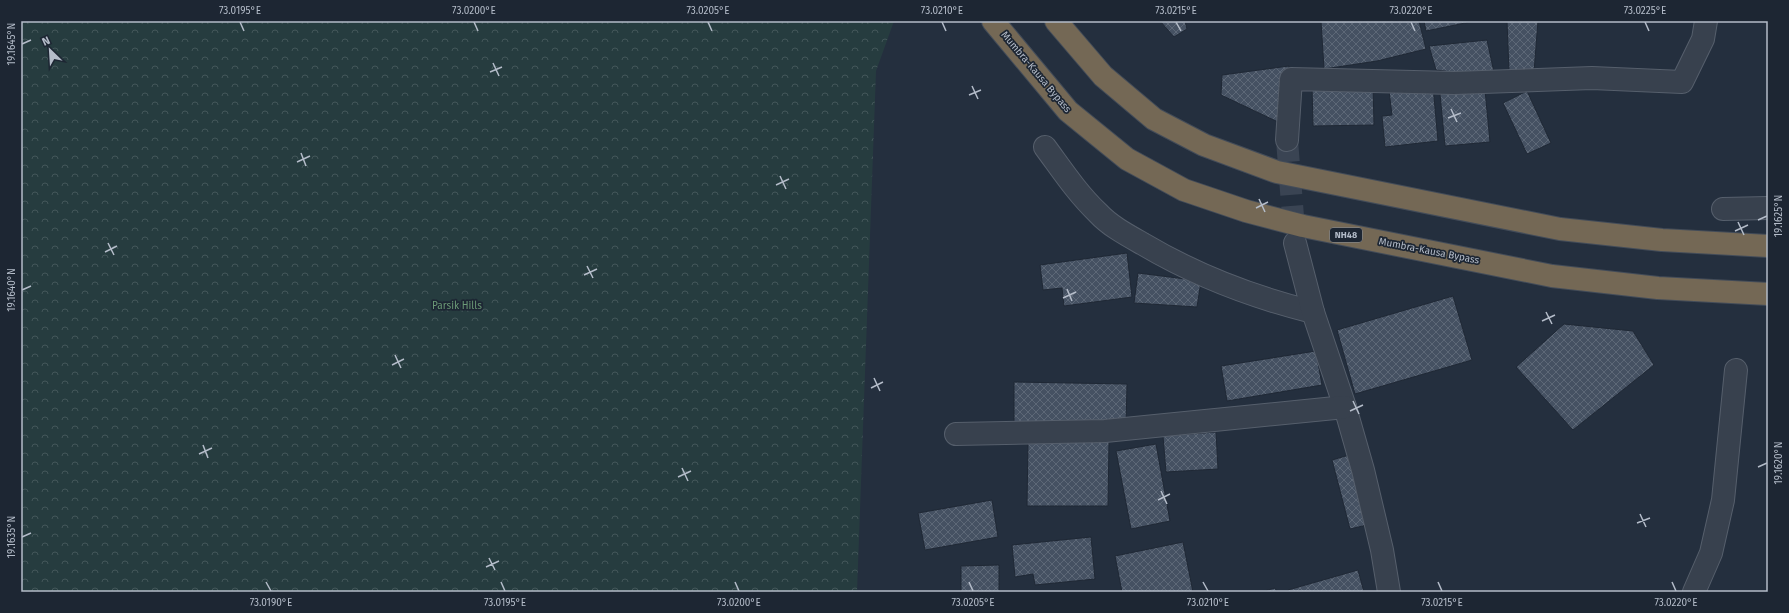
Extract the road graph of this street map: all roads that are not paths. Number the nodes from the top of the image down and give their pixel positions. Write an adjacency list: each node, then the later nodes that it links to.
1 (993, 21): 10 (highway, Mumbra-Kausa Bypass / NH48)
2 (1056, 21): 9 (highway)
3 (1706, 21): 4 (street)
4 (1287, 140)
5 (1045, 146): 11 (street)
6 (1768, 208): 7 (street)
7 (1723, 209)
8 (1295, 243): 11 (street)
9 (1768, 246)
10 (1768, 294)
11 (1313, 312): 13 (street)
12 (1736, 370): 16 (street)
13 (1345, 407): 14 (street); 15 (street)
14 (956, 434)
15 (1389, 592)
16 (1694, 592)

